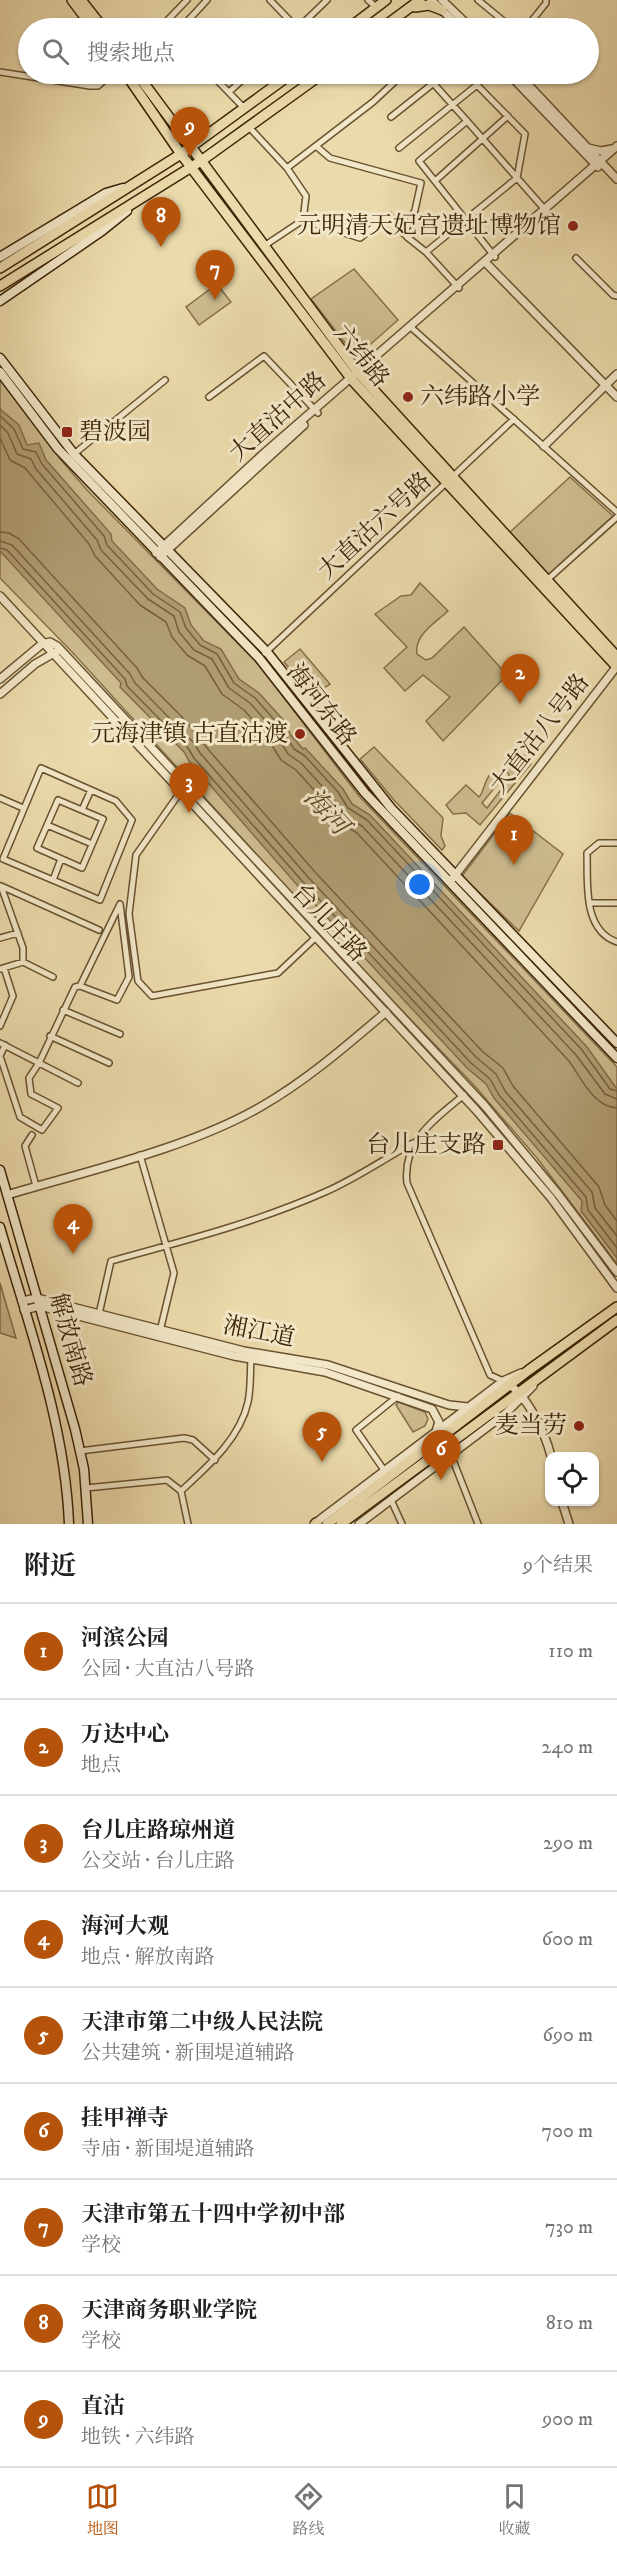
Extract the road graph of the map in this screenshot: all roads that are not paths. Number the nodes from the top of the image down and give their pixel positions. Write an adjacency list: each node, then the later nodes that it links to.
1 (72, 0): 16 (main road)
2 (81, 0): 17 (main road)
3 (187, 0): 18 (street)
4 (207, 0): 19 (street)
5 (270, 0): 20 (street)
6 (327, 0): 21 (street)
7 (368, 0): 14 (street)
8 (386, 0): 14 (main road)
9 (420, 0): 15 (main road)
10 (431, 0): 13 (street)
11 (478, 0): 26 (street)
12 (546, 0): 27 (street)
13 (443, 3): 15 (main road); 24 (street); 25 (street)
14 (376, 7): 22 (main road)
15 (402, 14): 23 (main road)
16 (86, 18)
17 (95, 18)
18 (170, 18)
19 (190, 18)
20 (288, 18)
21 (308, 18)
22 (362, 18)
23 (396, 18)
24 (454, 18)
25 (460, 18)
26 (500, 18)
27 (534, 18)
28 (0, 72): 29 (street)
29 (18, 75)
30 (77, 84): 31 (street)
31 (100, 84)
32 (133, 84): 56 (main road, 六纬路)
33 (144, 84): 51 (main road, 六纬路)
34 (222, 84): 43 (street)
35 (238, 84): 43 (street)
36 (278, 84): 45 (main road)
37 (308, 84): 49 (main road)
38 (392, 84): 52 (street)
39 (434, 84): 47 (street)
40 (436, 84): 44 (street)
41 (519, 84): 54 (street)
42 (527, 84): 54 (street)
43 (230, 92): 45 (street)
44 (452, 103): 46 (street); 48 (street); 53 (street)
45 (245, 109): 51 (main road)
46 (508, 116): 50 (street); 61 (street)
47 (392, 117)
48 (467, 121): 50 (street); 63 (street)
49 (249, 127): 57 (main road); 60 (street)
50 (483, 139): 61 (street); 63 (street)
51 (191, 146): 56 (main road); 57 (main road, 六纬路)
52 (316, 146): 60 (street); 69 (street)
53 (399, 148)
54 (584, 148): 55 (street); 58 (street)
55 (617, 149): 58 (street, 大直沽中路)
56 (181, 154): 59 (main road, 六纬路); 64 (main road)
57 (201, 161): 59 (main road); 70 (main road, 六纬路)
58 (600, 162): 62 (street); 66 (street, 大直沽中路)
59 (191, 167): 65 (main road); 85 (main road, 六纬路)
60 (287, 168): 68 (street)
61 (517, 178): 66 (street); 67 (street)
62 (617, 179)
63 (435, 181): 67 (street)
64 (138, 183): 73 (main road); 76 (main road)
65 (140, 198): 77 (main road); 80 (main road)
66 (545, 211): 72 (street, 大直沽中路)
67 (465, 219): 71 (street); 72 (street)
68 (303, 220): 69 (street); 70 (street)
69 (404, 234): 71 (street)
70 (264, 246): 85 (main road, 六纬路)
71 (426, 252): 78 (street)
72 (493, 256): 75 (street, 大直沽中路); 78 (street, 大直沽中路)
73 (0, 257)
74 (576, 258): 79 (street)
75 (487, 264): 78 (street, 大直沽中路); 87 (street)
76 (0, 268)
77 (0, 286)
78 (458, 287): 81 (street, 大直沽中路); 85 (street, 大直沽中路)
79 (617, 296)
80 (0, 301)
81 (413, 329): 85 (street, 大直沽中路); 91 (street)
82 (0, 358): 93 (main road, 海河东路)
83 (0, 372): 97 (main road, 海河东路)
84 (617, 374): 87 (street)
85 (355, 376): 90 (street, 大直沽中路); 94 (main road, 六纬路)
86 (165, 380): 93 (street)
87 (605, 385): 89 (street); 92 (street)
88 (209, 397): 90 (street)
89 (617, 397)
90 (316, 411): 97 (street, 大直沽中路)
91 (514, 418): 92 (street); 94 (street, 大直沽六号路)
92 (544, 446): 95 (street)
93 (74, 454): 97 (main road, 海河东路)
94 (450, 480): 98 (main road, 六纬路); 102 (street, 大直沽六号路); 106 (main road, 六纬路)
95 (617, 511)
96 (617, 517): 98 (street)
97 (161, 552): 102 (main road, 海河东路); 105 (main road, 海河东路)
98 (547, 580): 104 (main road, 六纬路)
99 (0, 596): 100 (street, 台儿庄路)
100 (42, 644): 101 (street); 103 (street, 台儿庄路); 107 (street)
101 (61, 650): 103 (street); 143 (street, 台儿庄路)
102 (267, 652): 105 (street, 大直沽六号路); 118 (main road, 海河东路)
103 (52, 654): 108 (street); 110 (street, 台儿庄路)
104 (617, 657)
105 (259, 658): 118 (main road, 海河东路)
106 (617, 667): 118 (street, 大直沽八号路)
107 (0, 679)
108 (0, 694)
109 (91, 790): 112 (street); 113 (street); 119 (street)
110 (181, 791): 126 (street, 台儿庄路); 126 (street)
111 (0, 798): 112 (street)
112 (23, 808): 119 (street)
113 (82, 810): 114 (street); 116 (street)
114 (47, 825): 116 (street); 117 (street)
115 (617, 843): 121 (street)
116 (92, 844): 117 (street)
117 (61, 859): 119 (street)
118 (452, 879): 137 (main road, 海河东路); 139 (main road, 海河东路)
119 (52, 880)
120 (0, 885): 123 (street); 124 (street)
121 (589, 903): 122 (street); 127 (street)
122 (617, 903)
123 (99, 930)
124 (18, 933): 125 (street); 128 (street)
125 (0, 938)
126 (315, 938): 133 (street, 台儿庄路)
127 (617, 942)
128 (23, 962): 129 (street); 130 (street)
129 (2, 968): 134 (street)
130 (53, 977)
131 (80, 986): 131 (street); 132 (street)
132 (63, 1010): 135 (street); 136 (street)
133 (386, 1012): 144 (street, 台儿庄路); 147 (street)
134 (0, 1026)
135 (120, 1034)
136 (50, 1036): 140 (street); 141 (street)
137 (617, 1043)
138 (2, 1044): 140 (street); 140 (street)
139 (617, 1058)
140 (39, 1063): 142 (street)
141 (109, 1063)
142 (78, 1083)
143 (470, 1090): 144 (street); 153 (street, 台儿庄路)
144 (462, 1096): 146 (street); 154 (street, 台儿庄路)
145 (32, 1135): 149 (street)
146 (413, 1143): 152 (street); 162 (street)
147 (140, 1155): 149 (street); 152 (street)
148 (0, 1170): 150 (main road, 解放南路)
149 (36, 1186): 150 (street)
150 (7, 1195): 155 (main road, 解放南路)
151 (0, 1227): 156 (main road, 解放南路)
152 (166, 1246): 158 (street); 160 (street)
153 (617, 1272)
154 (617, 1288)
155 (38, 1302): 156 (street, 湘江道); 158 (street, 湘江道); 161 (street, 湘江道); 169 (main road, 解放南路)
156 (23, 1305): 180 (main road, 解放南路)
157 (617, 1307): 162 (main road)
158 (99, 1314): 160 (street, 湘江道)
159 (617, 1320): 164 (main road)
160 (160, 1331): 166 (street, 湘江道)
161 (251, 1359): 163 (street, 湘江道); 172 (street)
162 (506, 1383): 164 (street); 165 (main road); 166 (street)
163 (398, 1396): 167 (street, 湘江道); 173 (street)
164 (520, 1396): 170 (street); 171 (street); 185 (main road)
165 (487, 1402): 166 (street, 湘江道); 168 (main road)
166 (468, 1407): 167 (street)
167 (438, 1430): 168 (street); 173 (street)
168 (431, 1445): 178 (main road)
169 (80, 1451): 172 (street); 175 (main road, 解放南路)
170 (549, 1452)
171 (451, 1455): 177 (street); 188 (street)
172 (215, 1460): 176 (street)
173 (384, 1470): 174 (street)
174 (372, 1480): 178 (street); 183 (street)
175 (86, 1488): 176 (street); 181 (main road, 解放南路)
176 (181, 1491): 182 (street)
177 (392, 1500): 186 (street); 187 (street)
178 (356, 1501): 184 (main road)
179 (563, 1506): 189 (street)
180 (69, 1524)
181 (88, 1524)
182 (188, 1524)
183 (316, 1524)
184 (327, 1524)
185 (341, 1524)
186 (359, 1524)
187 (402, 1524)
188 (478, 1524)
189 (569, 1524)

